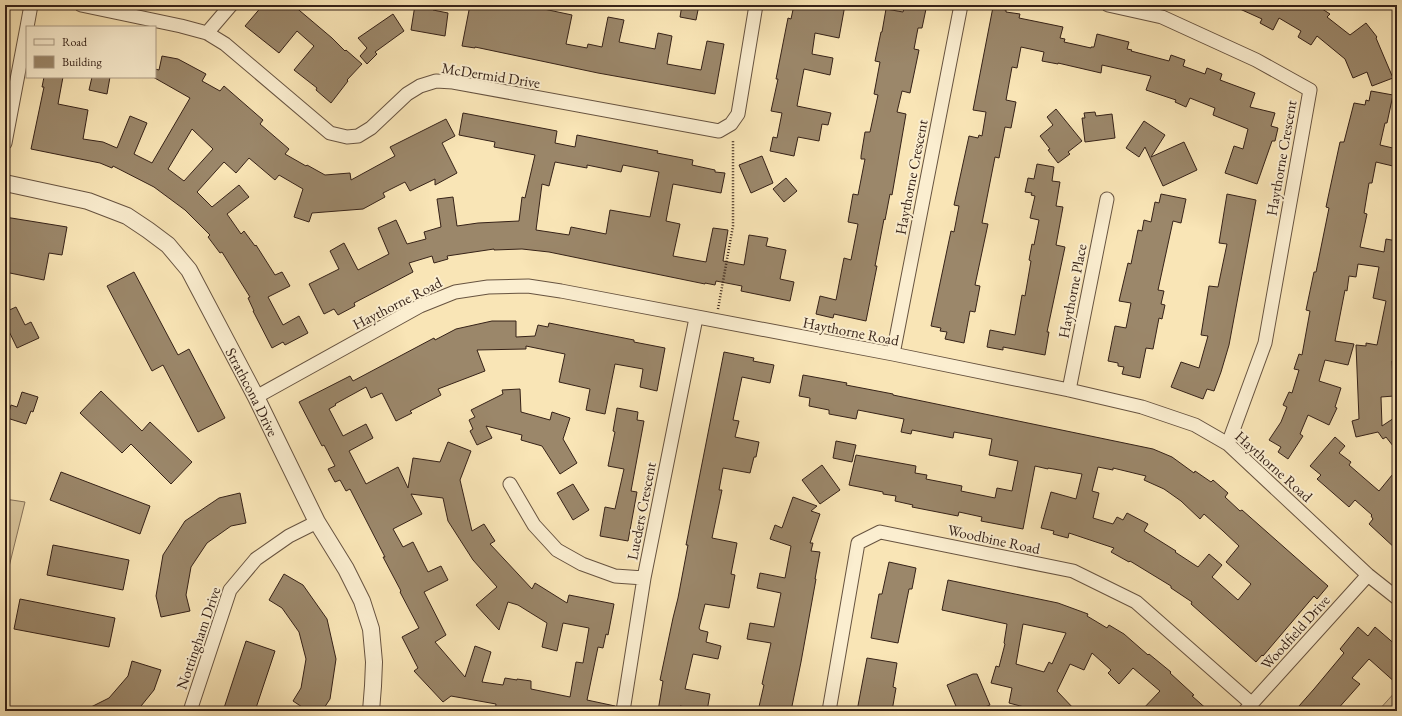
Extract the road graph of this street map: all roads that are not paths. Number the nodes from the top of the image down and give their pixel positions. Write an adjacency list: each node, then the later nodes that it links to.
1 (31, 5): 7 (street)
2 (81, 5): 9 (street, McDermid Drive)
3 (231, 5): 9 (street)
4 (756, 5): 9 (street, McDermid Drive)
5 (961, 5): 14 (street, Haythorne Crescent)
6 (1108, 5): 17 (street, Haythorne Crescent)
7 (27, 26)
8 (26, 32): 10 (street)
9 (207, 32)
10 (5, 143)
11 (5, 183): 16 (street, Strathcona Drive)
12 (1107, 199): 15 (street, Haythorne Place)
13 (696, 318): 14 (street, Haythorne Road); 16 (street, Haythorne Road); 21 (street, Lueders Crescent)
14 (892, 354): 15 (street, Haythorne Road)
15 (1069, 390): 17 (street, Haythorne Road)
16 (256, 397): 19 (street, Strathcona Drive)
17 (1228, 444): 20 (street, Haythorne Road)
18 (510, 484): 21 (street)
19 (317, 522): 24 (street, Nottingham Drive); 25 (street, Strathcona Drive)
20 (1368, 575): 22 (street, Haythorne Road); 23 (street, Woodfield Drive)
21 (644, 578): 26 (street, Lueders Crescent)
22 (1397, 598)
23 (1249, 707): 27 (street, Woodbine Road)
24 (190, 711)
25 (371, 711)
26 (623, 711)
27 (829, 711)

